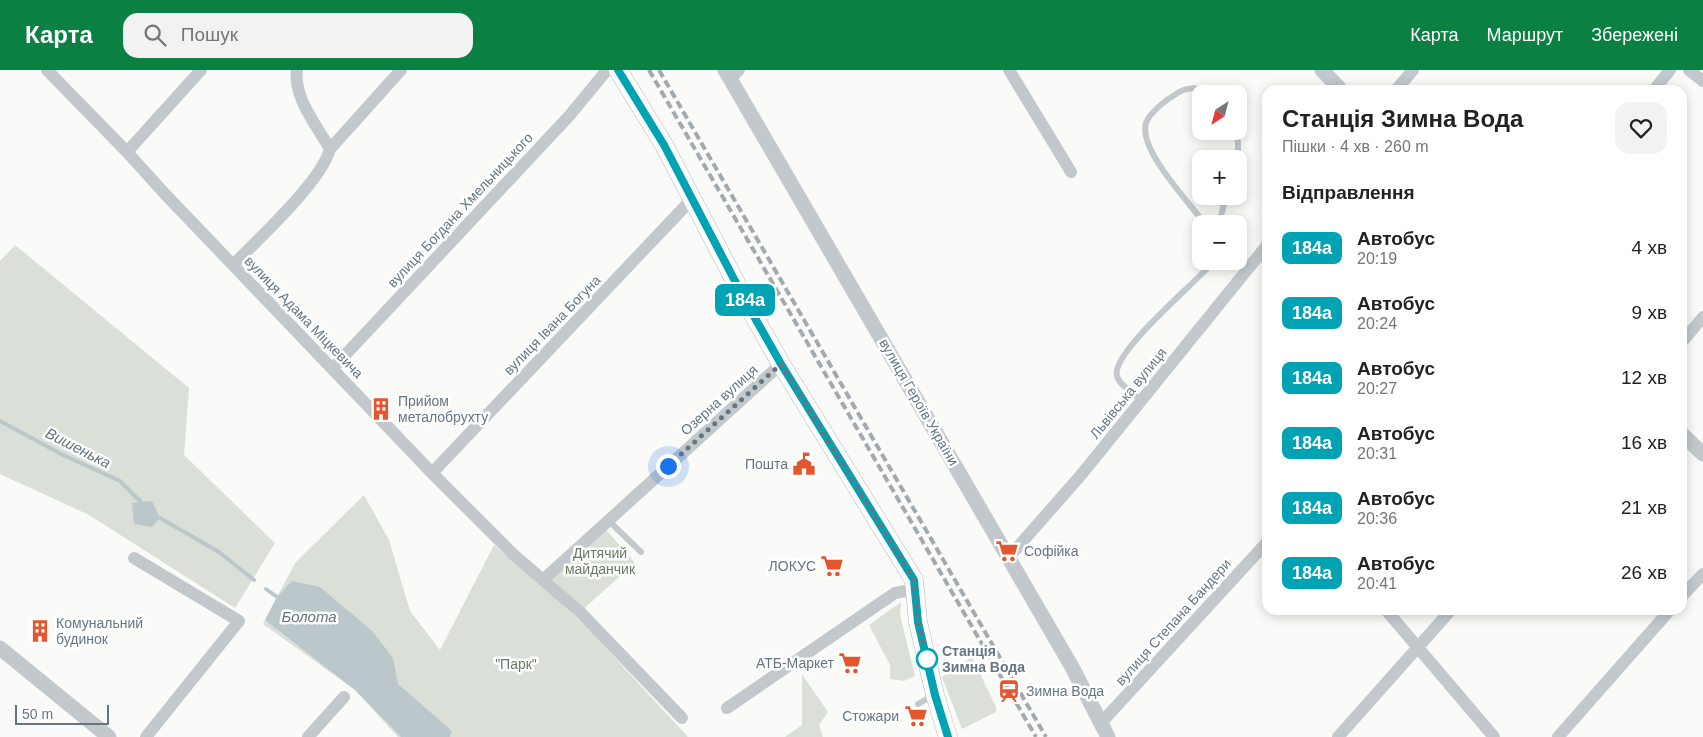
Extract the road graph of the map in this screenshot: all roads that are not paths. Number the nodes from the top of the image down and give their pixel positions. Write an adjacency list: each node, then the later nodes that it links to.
1 (47, 70): 19 (street, вулиця Адама Міцкевича)
2 (201, 70): 19 (street)
3 (296, 70): 18 (street)
4 (401, 70): 18 (street)
5 (607, 70): 29 (street, вулиця Богдана Хмельницького)
6 (618, 70): 21 (main road)
7 (1009, 70): 20 (street)
8 (1322, 70): 14 (street)
9 (1413, 70): 15 (street)
10 (1670, 70): 16 (street)
11 (1689, 70): 13 (street)
12 (732, 73): 37 (street, вулиця Героїв України)
13 (1703, 82)
14 (1336, 85)
15 (1400, 85)
16 (1658, 85)
17 (1192, 89): 22 (lane)
18 (330, 149): 24 (street)
19 (127, 152): 24 (street, вулиця Адама Міцкевича)
20 (1071, 172)
21 (693, 198): 28 (main road); 33 (street, вулиця Івана Богуна)
22 (1198, 215)
23 (1262, 251): 30 (street, Львівська вулиця)
24 (233, 265): 29 (street, вулиця Адама Міцкевича)
25 (1205, 270): 30 (lane)
26 (1703, 316): 27 (street)
27 (1687, 336)
28 (781, 364): 34 (street, Озерна вулиця); 41 (main road)
29 (333, 368): 33 (street, вулиця Адама Міцкевича)
30 (1141, 400): 37 (street, Львівська вулиця)
31 (1687, 439): 32 (street)
32 (1703, 454)
33 (432, 473): 40 (street, вулиця Адама Міцкевича)
34 (608, 520): 36 (lane); 40 (street, Озерна вулиця)
35 (1262, 548): 53 (street, вулиця Степана Бандери)
36 (641, 552)
37 (1009, 557): 53 (street, вулиця Героїв України)
38 (134, 558): 55 (street)
39 (1703, 574): 42 (street)
40 (544, 579): 52 (street, вулиця Адама Міцкевича)
41 (916, 589): 48 (main road); 51 (street)
42 (1687, 591)
43 (1390, 615): 47 (street)
44 (1447, 615): 47 (street)
45 (1666, 615): 61 (street)
46 (0, 648): 54 (street)
47 (1418, 648): 59 (street); 60 (street)
48 (935, 695): 50 (lane); 57 (main road)
49 (344, 697): 56 (street)
50 (918, 704)
51 (727, 708)
52 (682, 718)
53 (1101, 723): 58 (street, вулиця Героїв України)
54 (109, 737)
55 (146, 737)
56 (308, 737)
57 (948, 737)
58 (1108, 737)
59 (1338, 737)
60 (1494, 737)
61 (1558, 737)

